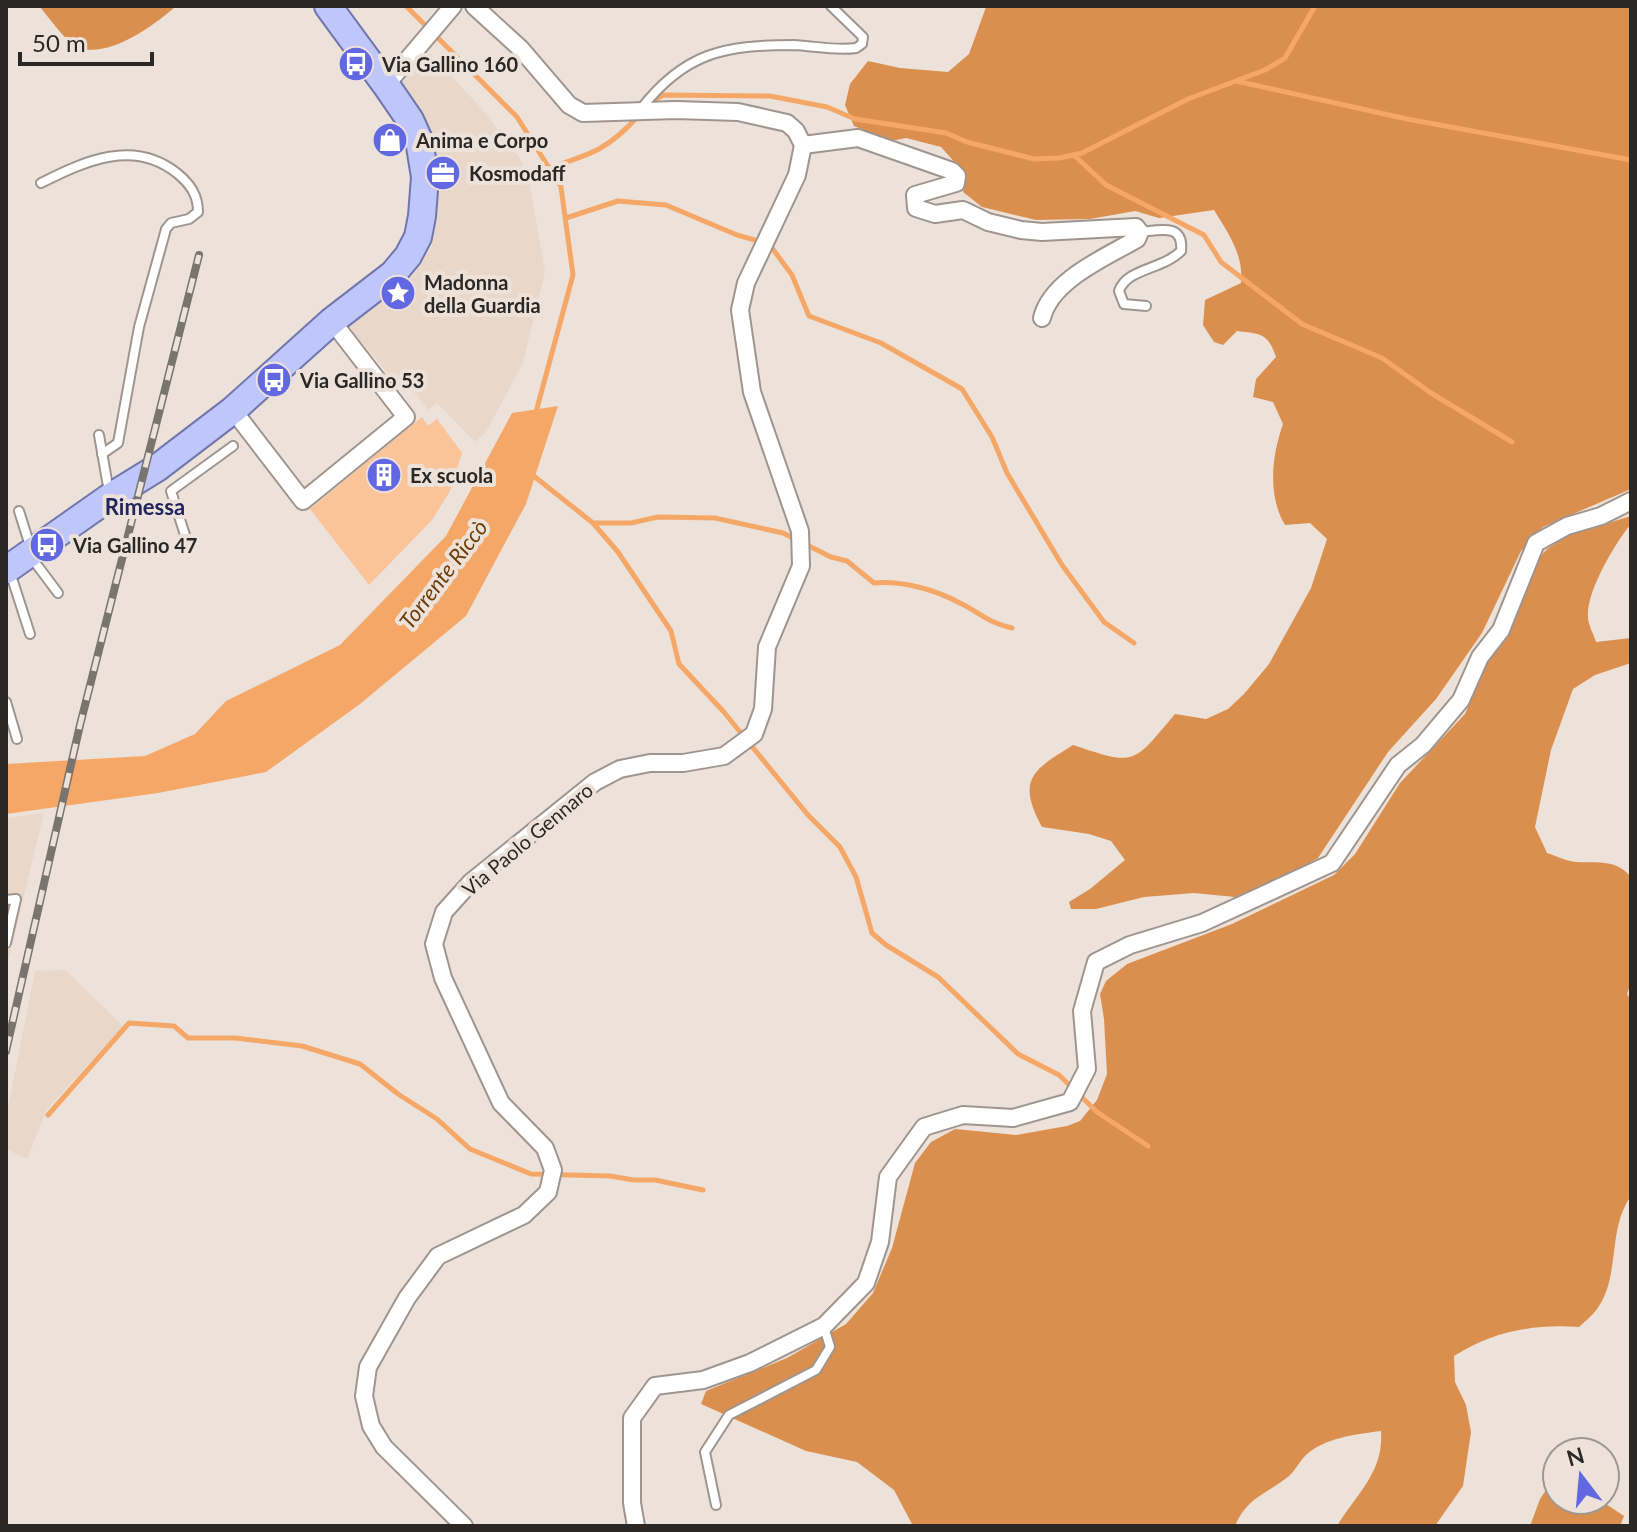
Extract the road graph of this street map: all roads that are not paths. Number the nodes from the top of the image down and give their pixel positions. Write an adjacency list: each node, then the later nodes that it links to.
1 (328, 6): 5 (main road)
2 (453, 6): 5 (street)
3 (474, 6): 6 (street)
4 (831, 6): 6 (lane)
5 (386, 85): 12 (main road)
6 (640, 111): 7 (street)
7 (803, 145): 9 (street); 32 (street, Via Paolo Gennaro)
8 (41, 183): 17 (lane)
9 (1140, 232): 10 (lane); 11 (street)
10 (1146, 306)
11 (1042, 318)
12 (332, 321): 13 (main road); 13 (street)
13 (233, 410): 16 (main road)
14 (99, 435): 17 (lane)
15 (233, 446): 18 (lane)
16 (194, 451): 18 (lane); 19 (main road)
17 (102, 454): 19 (lane)
18 (205, 466): 22 (lane)
19 (110, 497): 23 (main road)
20 (1631, 501): 30 (street)
21 (19, 511): 23 (lane)
22 (185, 535)
23 (18, 560): 24 (lane); 25 (lane)
24 (58, 593)
25 (30, 634)
26 (6, 702): 27 (lane)
27 (17, 739)
28 (6, 900): 29 (lane)
29 (6, 943)
30 (824, 1326): 31 (lane); 33 (street)
31 (716, 1505)
32 (464, 1526)
33 (636, 1526)

